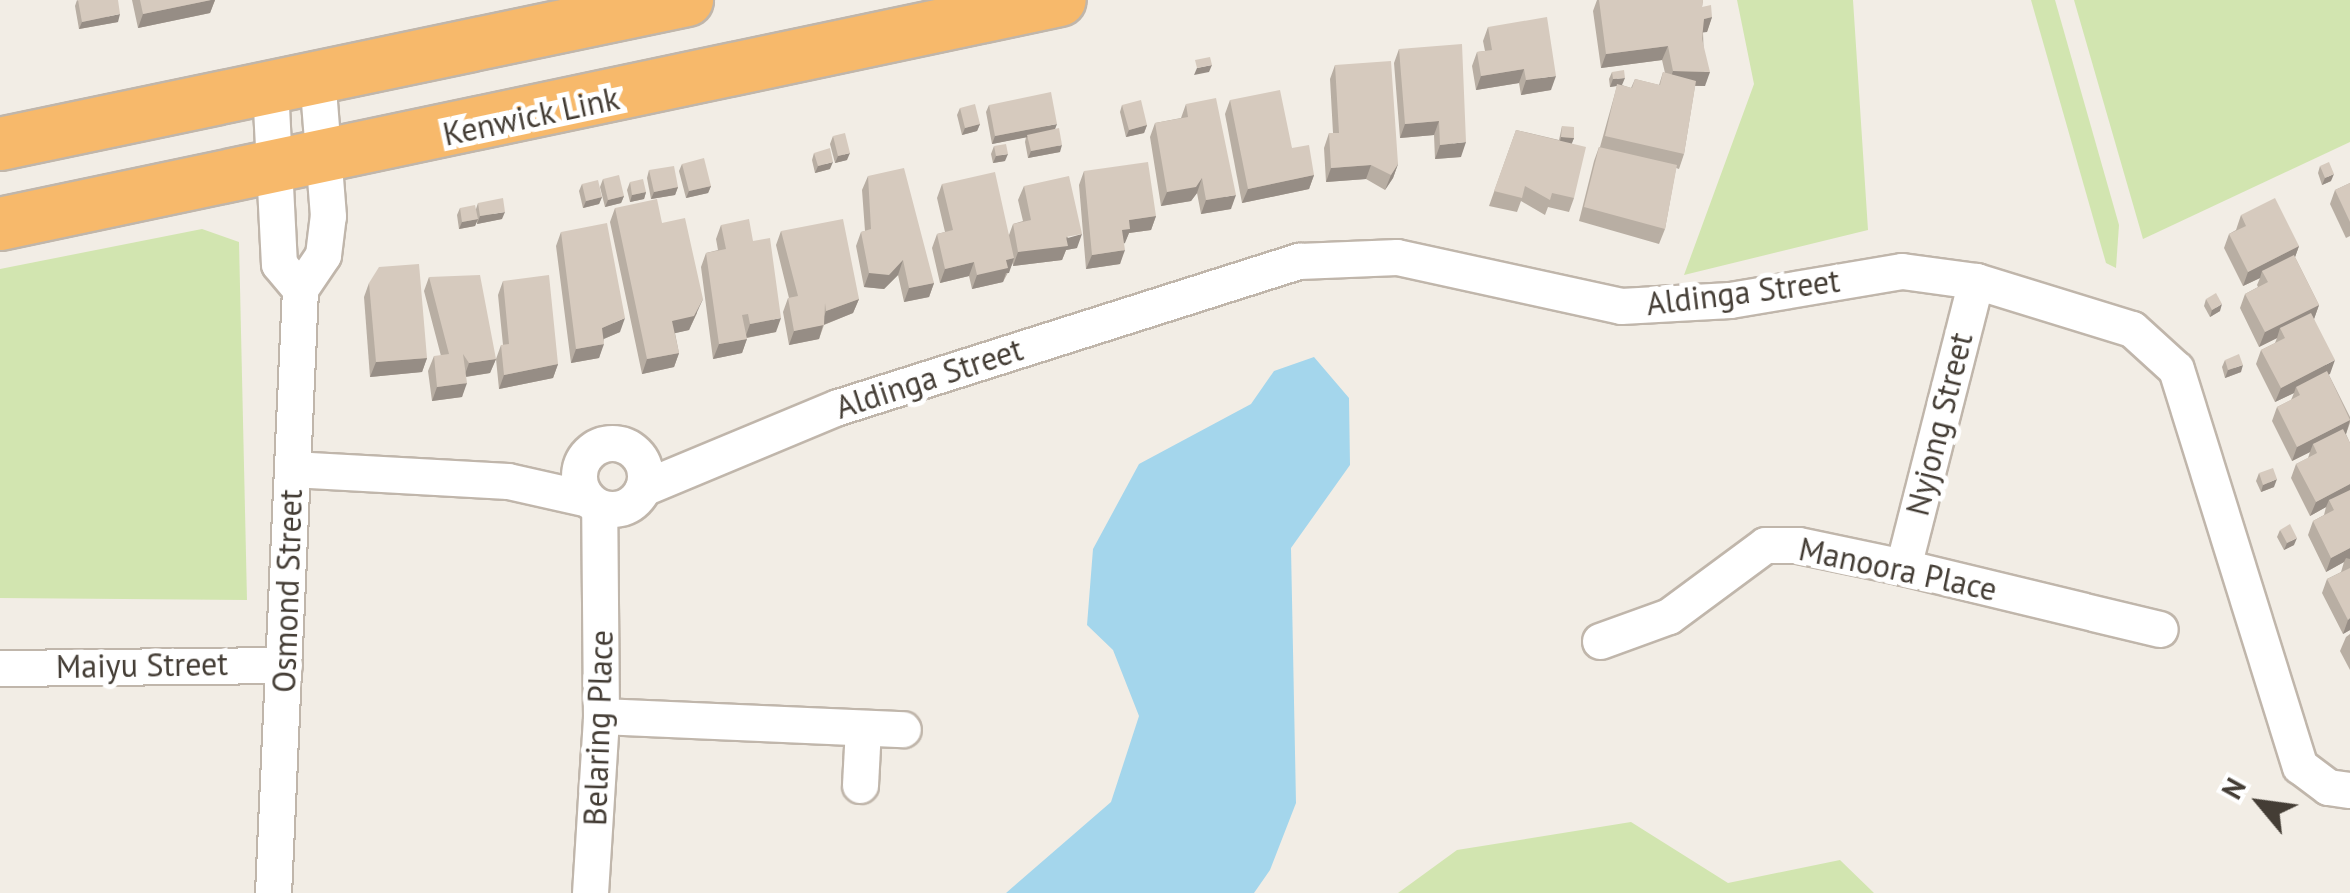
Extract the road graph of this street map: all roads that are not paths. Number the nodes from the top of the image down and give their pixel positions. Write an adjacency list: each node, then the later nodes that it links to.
1 (687, 0): 3 (highway)
2 (1060, 0): 5 (highway, Kenwick Link)
3 (294, 82): 4 (highway); 5 (street, Osmond Street); 6 (street)
4 (0, 144)
5 (326, 158): 6 (highway, Kenwick Link); 9 (street, Osmond Street)
6 (274, 168): 7 (highway, Kenwick Link); 9 (street)
7 (0, 224)
8 (1976, 281): 11 (street, Aldinga Street); 12 (street, Nyjong Street); 21 (street, Aldinga Street)
9 (300, 289): 10 (street, Osmond Street)
10 (292, 468): 11 (street, Aldinga Street); 15 (street, Osmond Street)
11 (613, 487): 17 (street, Belaring Place)
12 (1903, 567): 13 (street, Manoora Place); 14 (street, Manoora Place)
13 (2160, 629)
14 (1600, 641)
15 (284, 665): 16 (street, Maiyu Street); 22 (street, Osmond Street)
16 (0, 668)
17 (601, 716): 18 (street); 23 (street, Belaring Place)
18 (864, 728): 19 (street); 20 (street)
19 (904, 729)
20 (860, 784)
21 (2339, 788)
22 (274, 893)
23 (590, 893)

